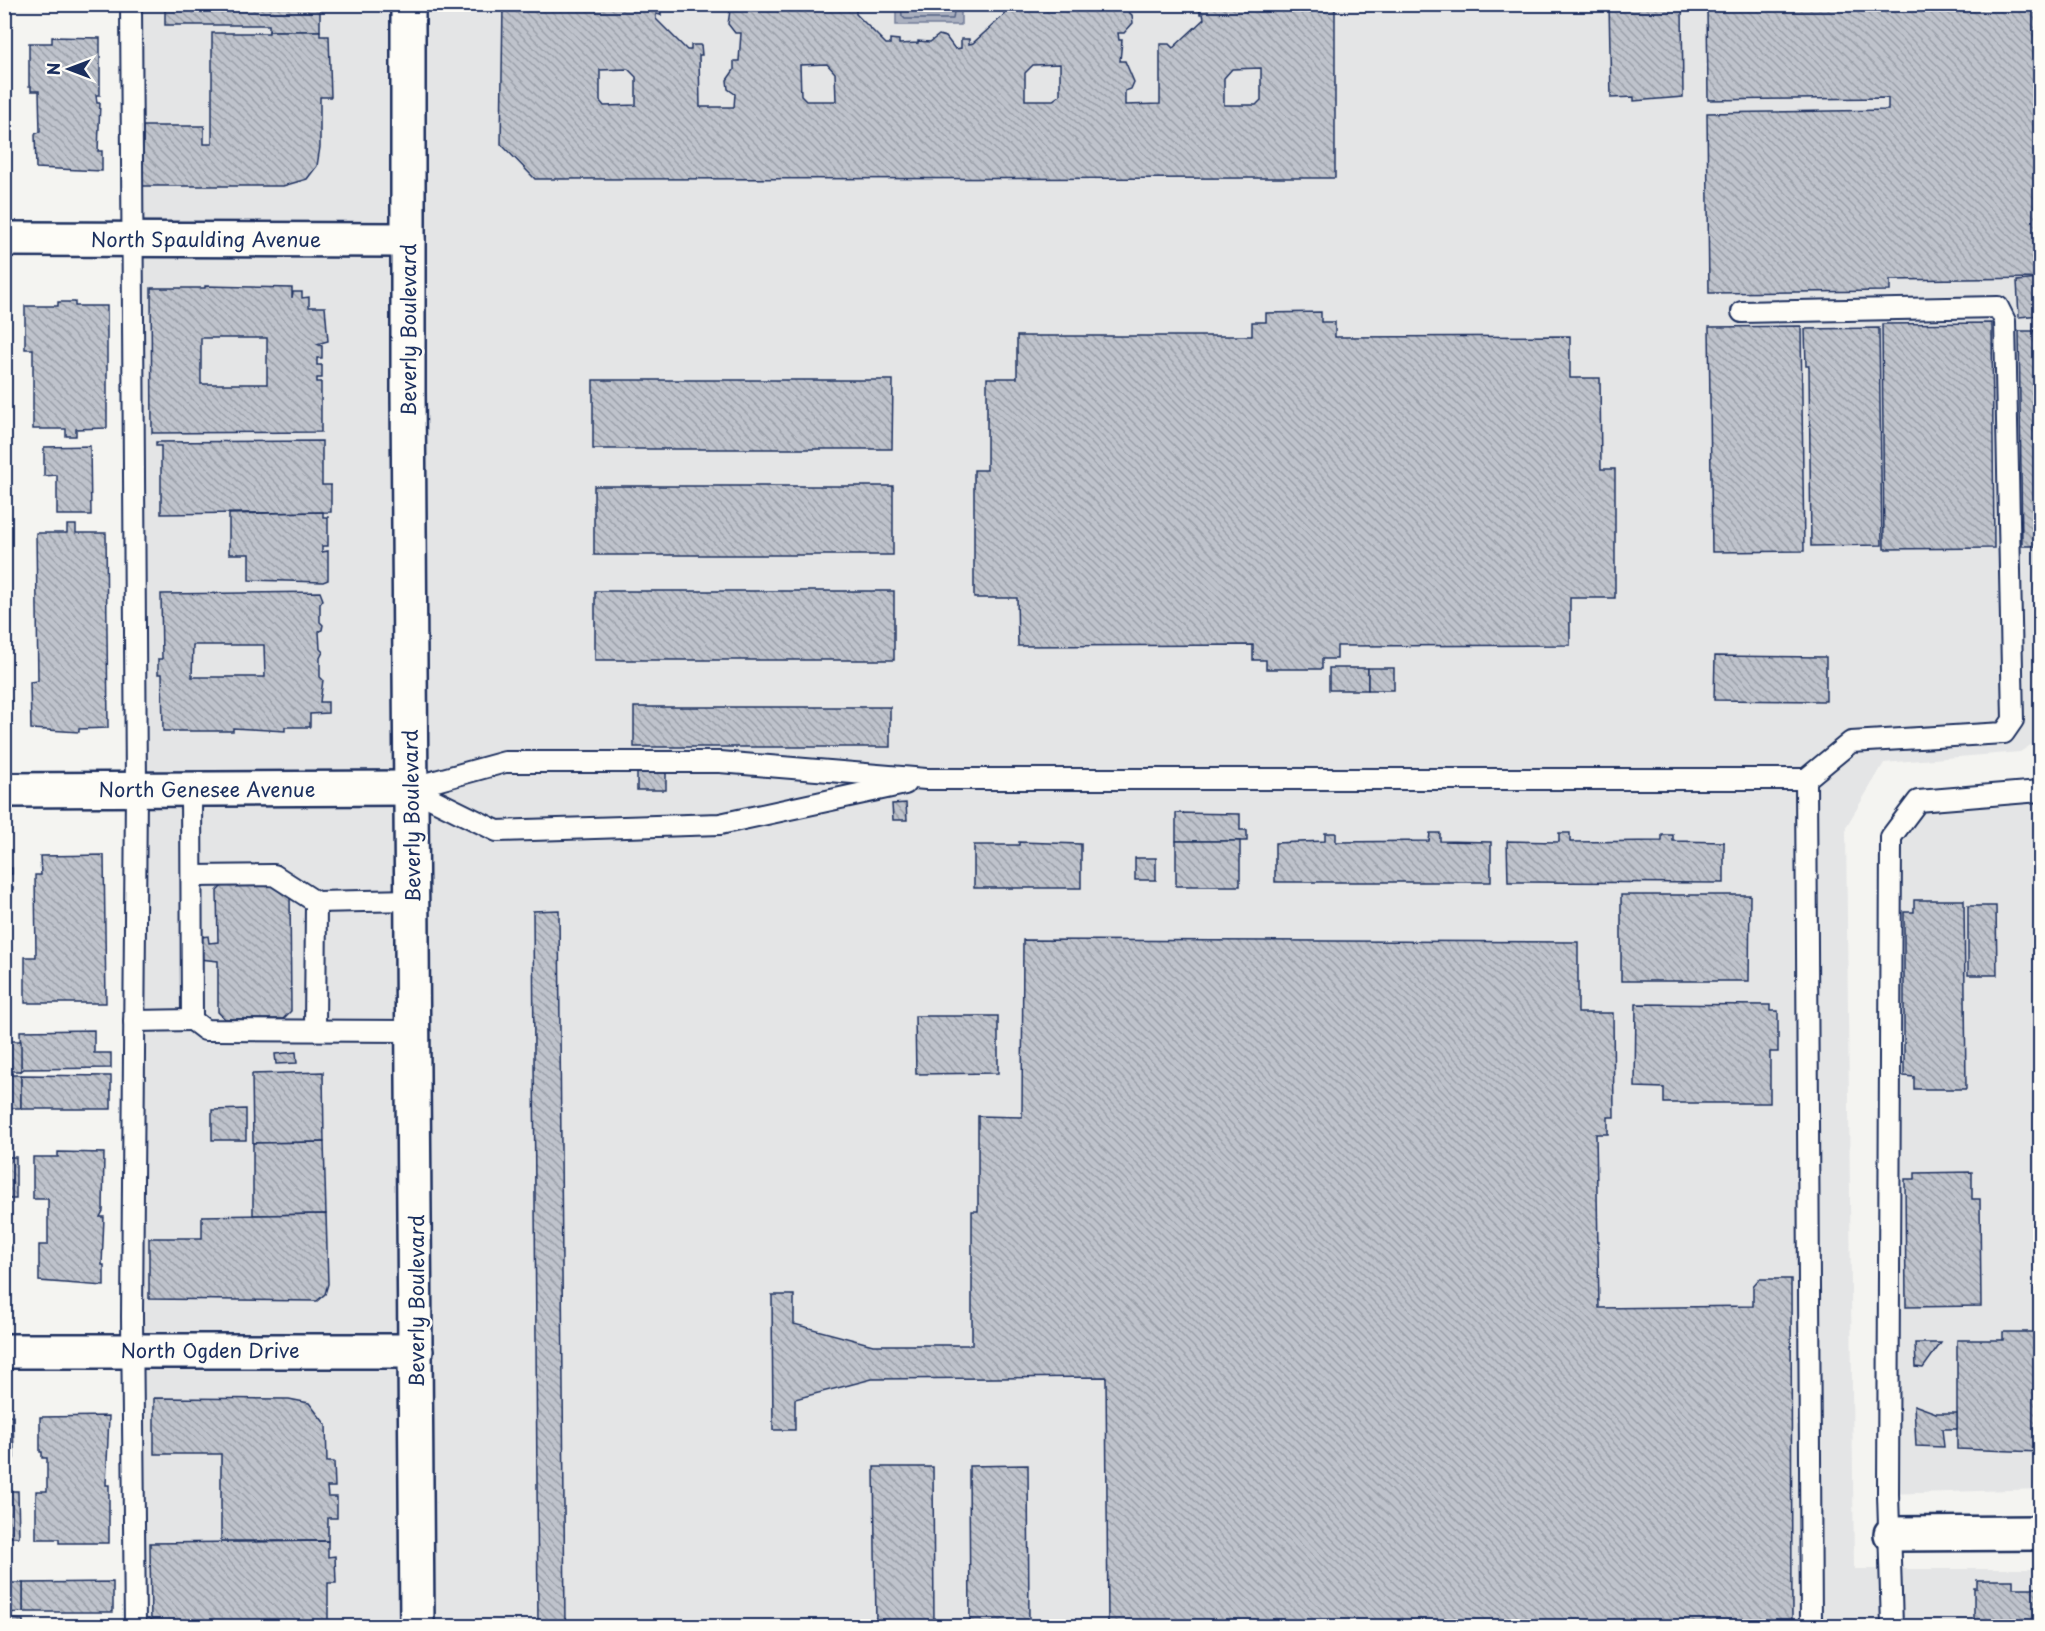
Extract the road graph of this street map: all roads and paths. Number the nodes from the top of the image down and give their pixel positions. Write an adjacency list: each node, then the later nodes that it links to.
1 (131, 4): 4 (lane)
2 (408, 4): 5 (main road, Beverly Boulevard)
3 (4, 239): 4 (main road, North Spaulding Avenue)
4 (132, 239): 5 (main road, North Spaulding Avenue); 10 (lane)
5 (408, 240): 9 (main road, Beverly Boulevard)
6 (1742, 312): 8 (lane)
7 (926, 779): 8 (lane); 9 (lane); 9 (lane)
8 (1806, 779): 28 (lane)
9 (410, 788): 11 (main road, North Genesee Avenue); 15 (main road, Beverly Boulevard)
10 (136, 789): 11 (main road, North Genesee Avenue); 12 (main road, North Genesee Avenue); 18 (lane)
11 (192, 789): 14 (lane)
12 (4, 790)
13 (2040, 791): 25 (lane)
14 (192, 876): 16 (lane); 17 (lane)
15 (412, 900): 16 (lane); 20 (main road, Beverly Boulevard)
16 (316, 902): 19 (lane)
17 (192, 1020): 18 (lane); 19 (lane)
18 (134, 1021): 21 (lane)
19 (315, 1030): 20 (lane)
20 (414, 1031): 23 (main road, Beverly Boulevard)
21 (132, 1350): 22 (main road, North Ogden Drive); 23 (main road, North Ogden Drive); 26 (lane)
22 (4, 1351)
23 (416, 1351): 27 (main road, Beverly Boulevard)
24 (2040, 1533): 25 (main road)
25 (1891, 1534): 29 (lane)
26 (135, 1626)
27 (417, 1626)
28 (1811, 1626)
29 (1892, 1626)

